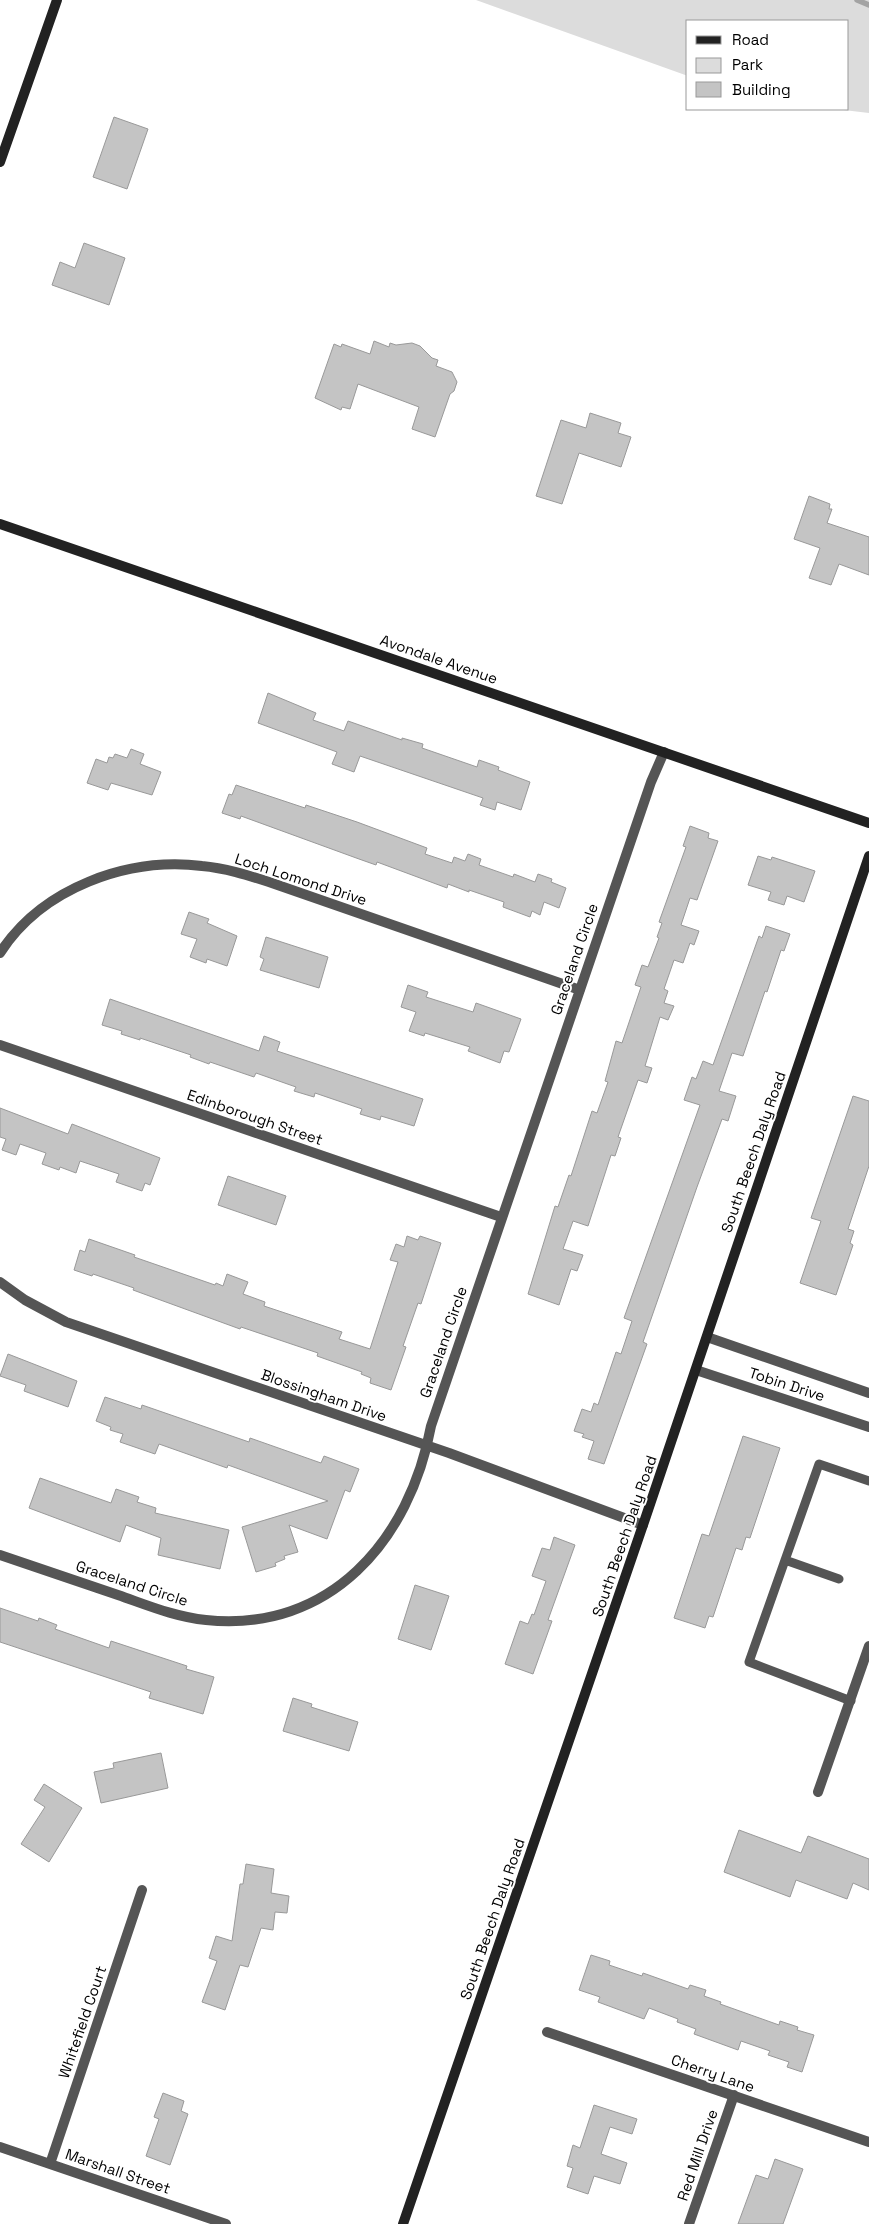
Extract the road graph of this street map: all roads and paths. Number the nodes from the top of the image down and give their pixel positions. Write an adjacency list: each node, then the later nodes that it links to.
1 (57, 0): 2 (street)
2 (0, 159)
3 (0, 524): 4 (street, Avondale Avenue)
4 (664, 752): 5 (street, Avondale Avenue); 8 (street, Graceland Circle)
5 (869, 823)
6 (869, 856): 12 (street, South Beech Daly Road)
7 (0, 953): 8 (street, Loch Lomond Drive)
8 (580, 990): 10 (street, Graceland Circle)
9 (0, 1045): 10 (street, Edinborough Street)
10 (501, 1217): 16 (street, Graceland Circle)
11 (0, 1282): 16 (street, Blossingham Drive)
12 (707, 1337): 13 (street, South Beech Daly Road); 14 (street, Tobin Drive)
13 (696, 1370): 15 (street, Tobin Drive); 18 (street, South Beech Daly Road)
14 (869, 1393)
15 (869, 1427)
16 (427, 1447): 18 (street, Blossingham Drive); 19 (street, Graceland Circle)
17 (869, 1481): 20 (lane)
18 (643, 1525): 32 (street, South Beech Daly Road)
19 (0, 1555)
20 (785, 1560): 21 (lane); 23 (lane)
21 (839, 1579)
22 (869, 1646): 23 (street)
23 (851, 1701): 24 (street)
24 (818, 1792)
25 (142, 1890): 30 (street, Whitefield Court)
26 (548, 2032): 27 (street, Cherry Lane)
27 (734, 2095): 28 (street, Cherry Lane); 33 (street, Red Mill Drive)
28 (869, 2142)
29 (0, 2147): 30 (street, Marshall Street)
30 (50, 2164): 31 (street, Marshall Street)
31 (226, 2224)
32 (404, 2224)
33 (689, 2224)

